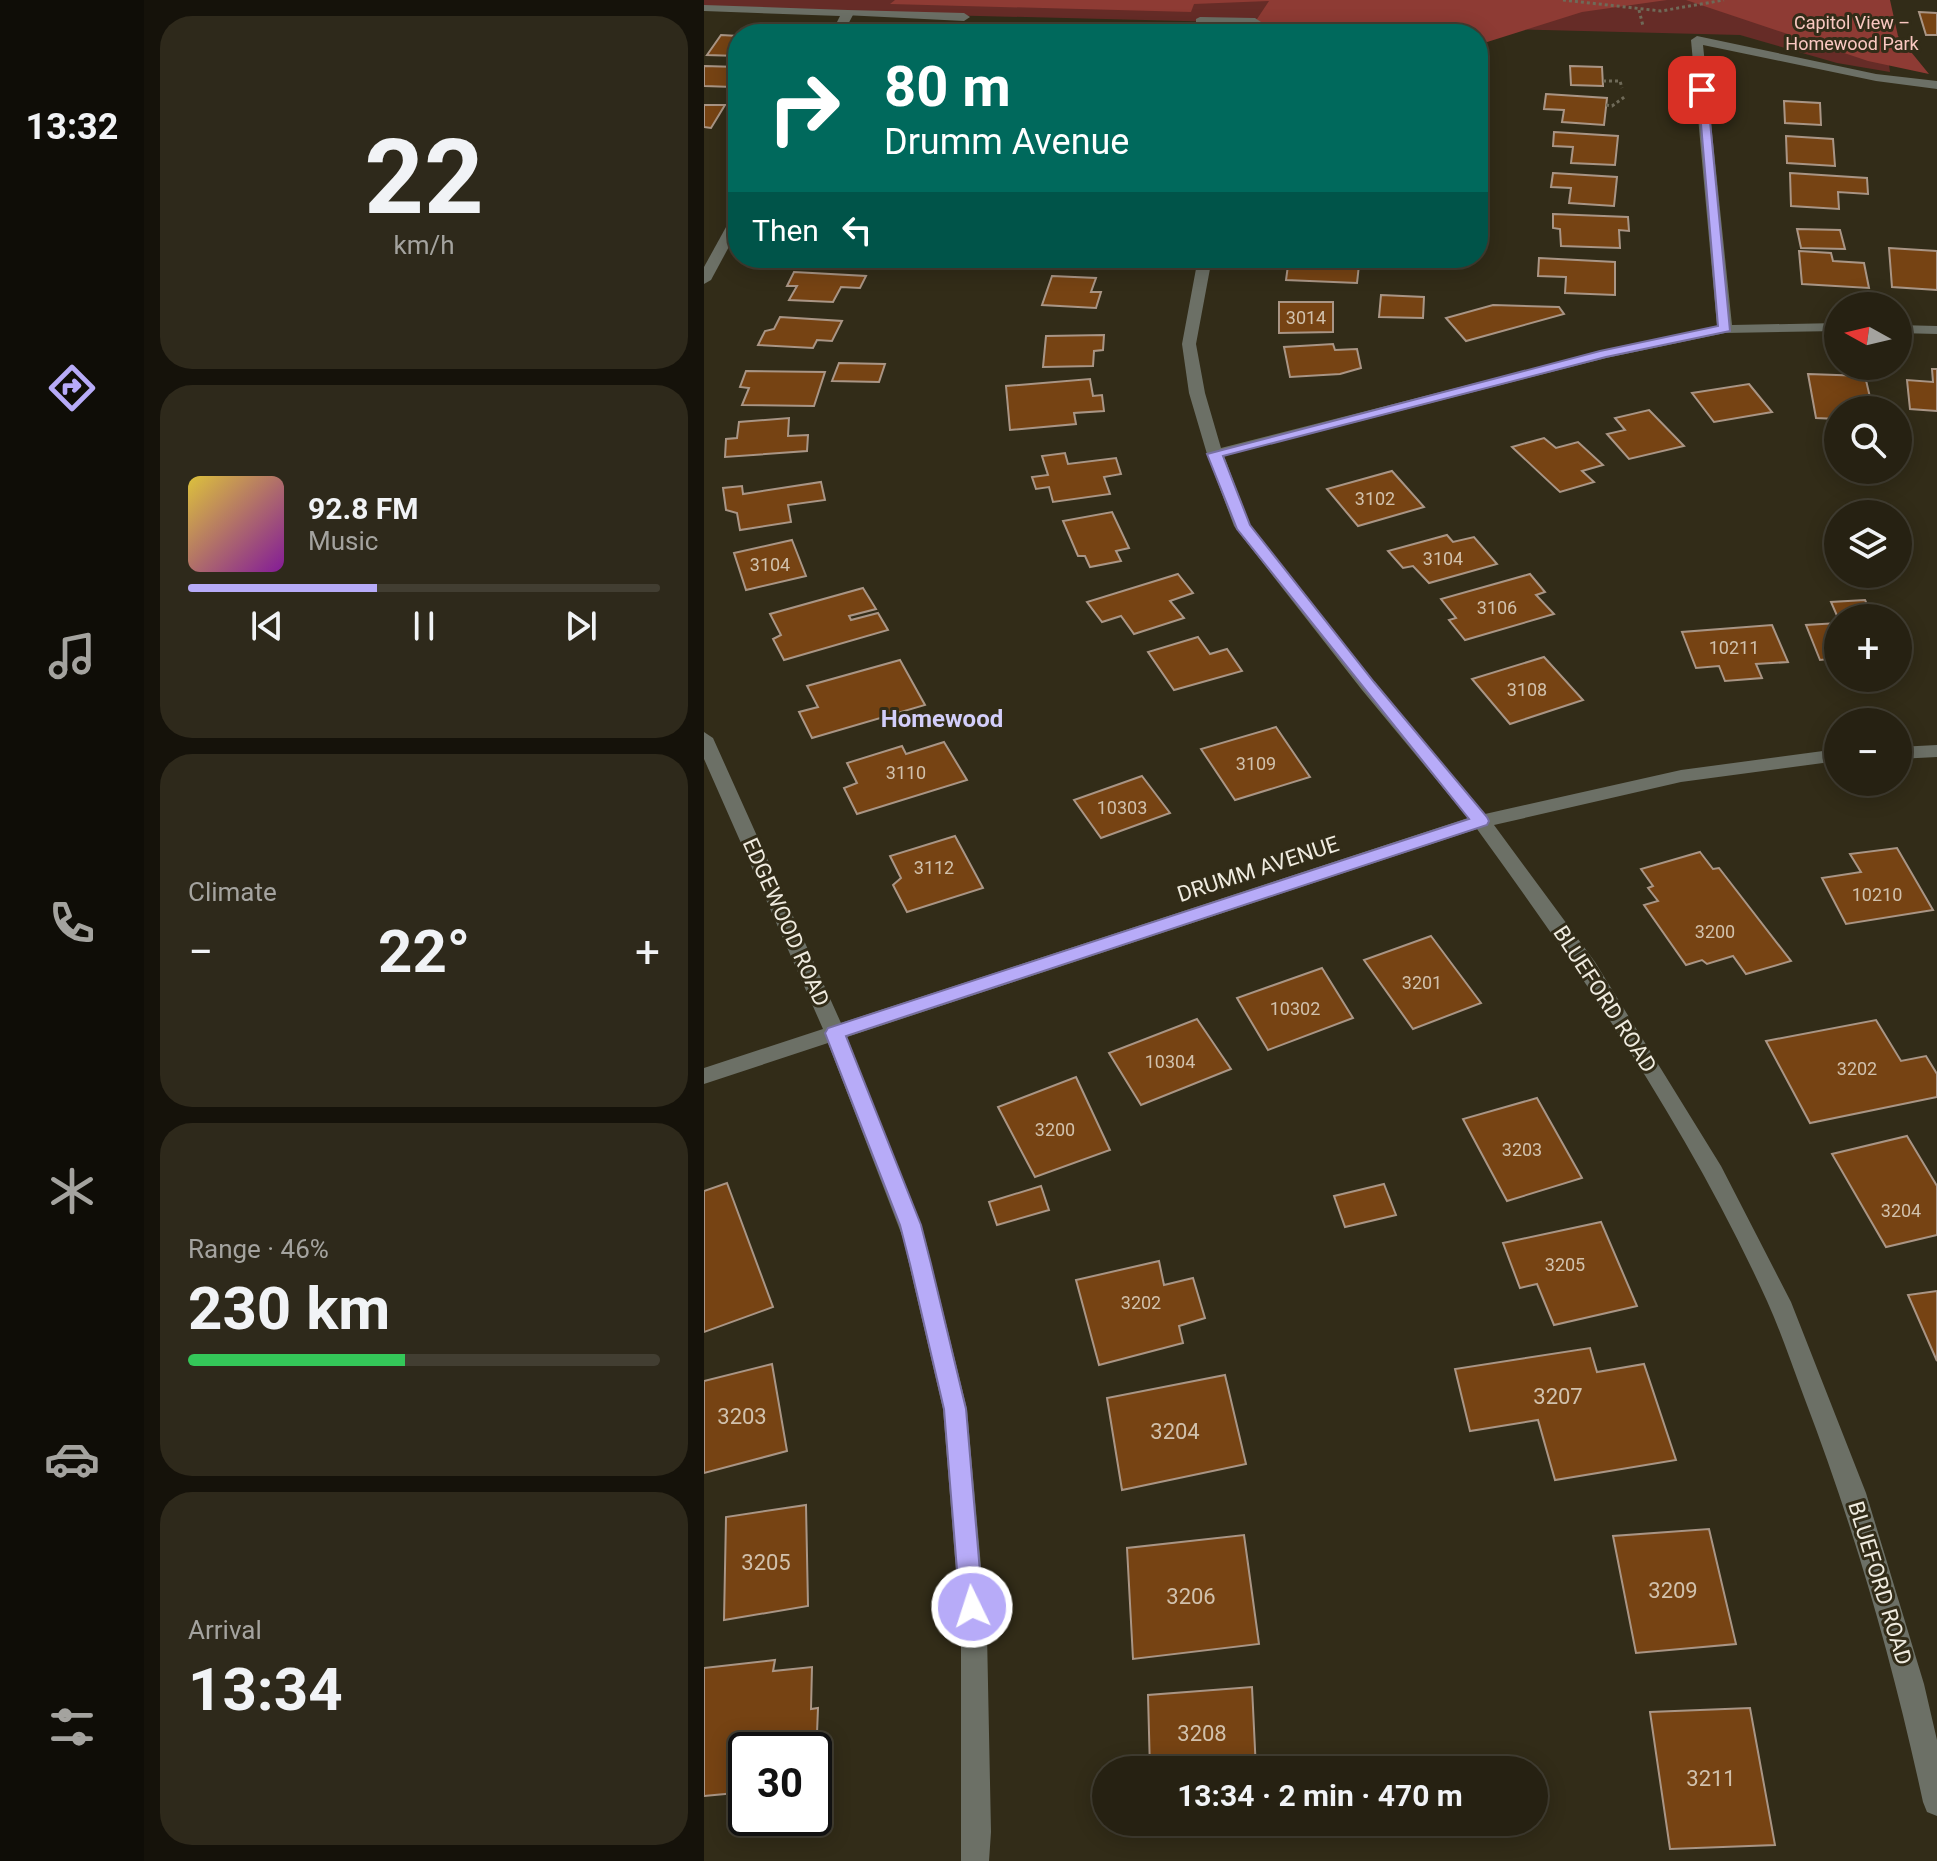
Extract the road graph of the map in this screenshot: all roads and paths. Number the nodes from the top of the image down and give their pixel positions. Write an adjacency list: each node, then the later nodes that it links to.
1 (873, 0): 6 (street)
2 (1563, 0): 5 (path)
3 (1724, 0): 5 (path)
4 (704, 8): 6 (street)
5 (1639, 10): 11 (path)
6 (848, 13): 7 (street); 9 (street)
7 (964, 17)
8 (1200, 21): 10 (street)
9 (842, 24)
10 (1223, 24)
11 (1643, 26)
12 (1603, 81): 14 (path)
13 (1937, 85): 21 (street)
14 (1622, 88)
15 (1626, 96): 16 (path)
16 (1606, 105)
17 (728, 236): 19 (street)
18 (1203, 268): 24 (street, BLUEFORD ROAD)
19 (704, 280)
20 (1824, 327): 21 (street)
21 (1725, 329): 24 (street)
22 (1912, 329): 23 (street)
23 (1937, 330)
24 (1215, 454): 29 (street, BLUEFORD ROAD)
25 (704, 738): 30 (street, EDGEWOOD ROAD)
26 (1937, 751): 27 (street)
27 (1912, 752)
28 (1824, 757): 29 (street, DRUMM AVENUE)
29 (1481, 821): 30 (street, DRUMM AVENUE); 32 (street, BLUEFORD ROAD)
30 (835, 1033): 31 (street, DRUMM AVENUE); 33 (street, EDGEWOOD ROAD)
31 (704, 1076)
32 (1937, 1802)
33 (975, 1861)

